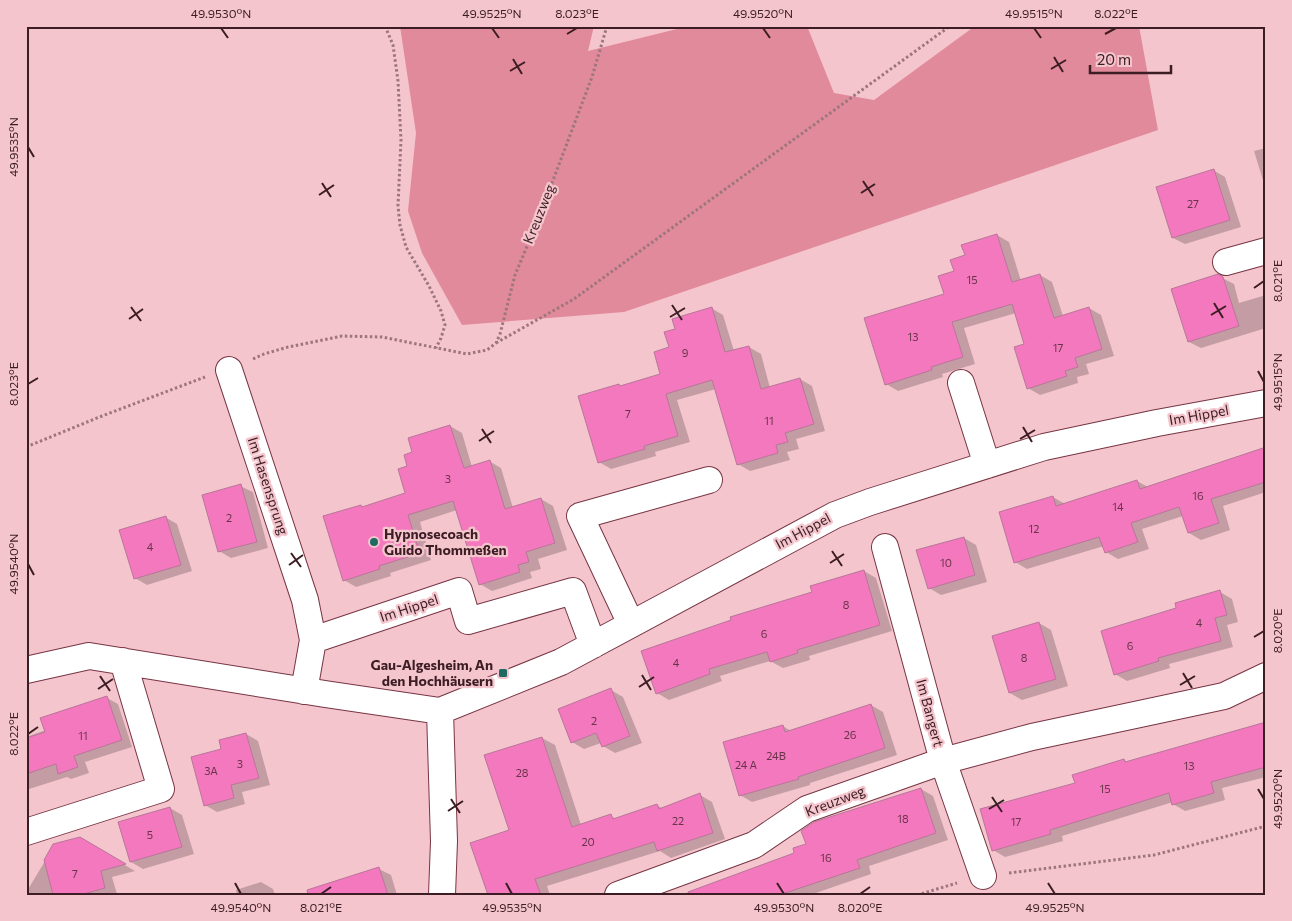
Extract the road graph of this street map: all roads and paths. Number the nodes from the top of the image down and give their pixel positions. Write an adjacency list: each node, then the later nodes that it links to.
1 (385, 26): 6 (path)
2 (607, 26): 6 (path, Kreuzweg)
3 (950, 26): 6 (path)
4 (1266, 251): 5 (street)
5 (1226, 262)
6 (496, 343)
7 (229, 370): 14 (street, Im Hasensprung)
8 (961, 383): 10 (street)
9 (1266, 403): 10 (street, Im Hippel)
10 (987, 465): 13 (street, Im Hippel)
11 (709, 480): 13 (street)
12 (885, 547): 21 (street, Im Bangert)
13 (631, 624): 15 (street, Im Hippel)
14 (313, 640): 15 (street, Im Hippel); 19 (street, Im Hasensprung)
15 (593, 645): 20 (street, Im Hippel)
16 (122, 661): 17 (street); 19 (street); 23 (street)
17 (26, 670)
18 (1266, 676): 21 (street, Kreuzweg)
19 (304, 691): 20 (street)
20 (440, 711): 25 (street)
21 (942, 761): 24 (street, Im Bangert); 26 (street, Kreuzweg)
22 (1266, 826): 24 (path)
23 (26, 832)
24 (983, 876): 27 (path)
25 (442, 895)
26 (618, 895)
27 (917, 895)

